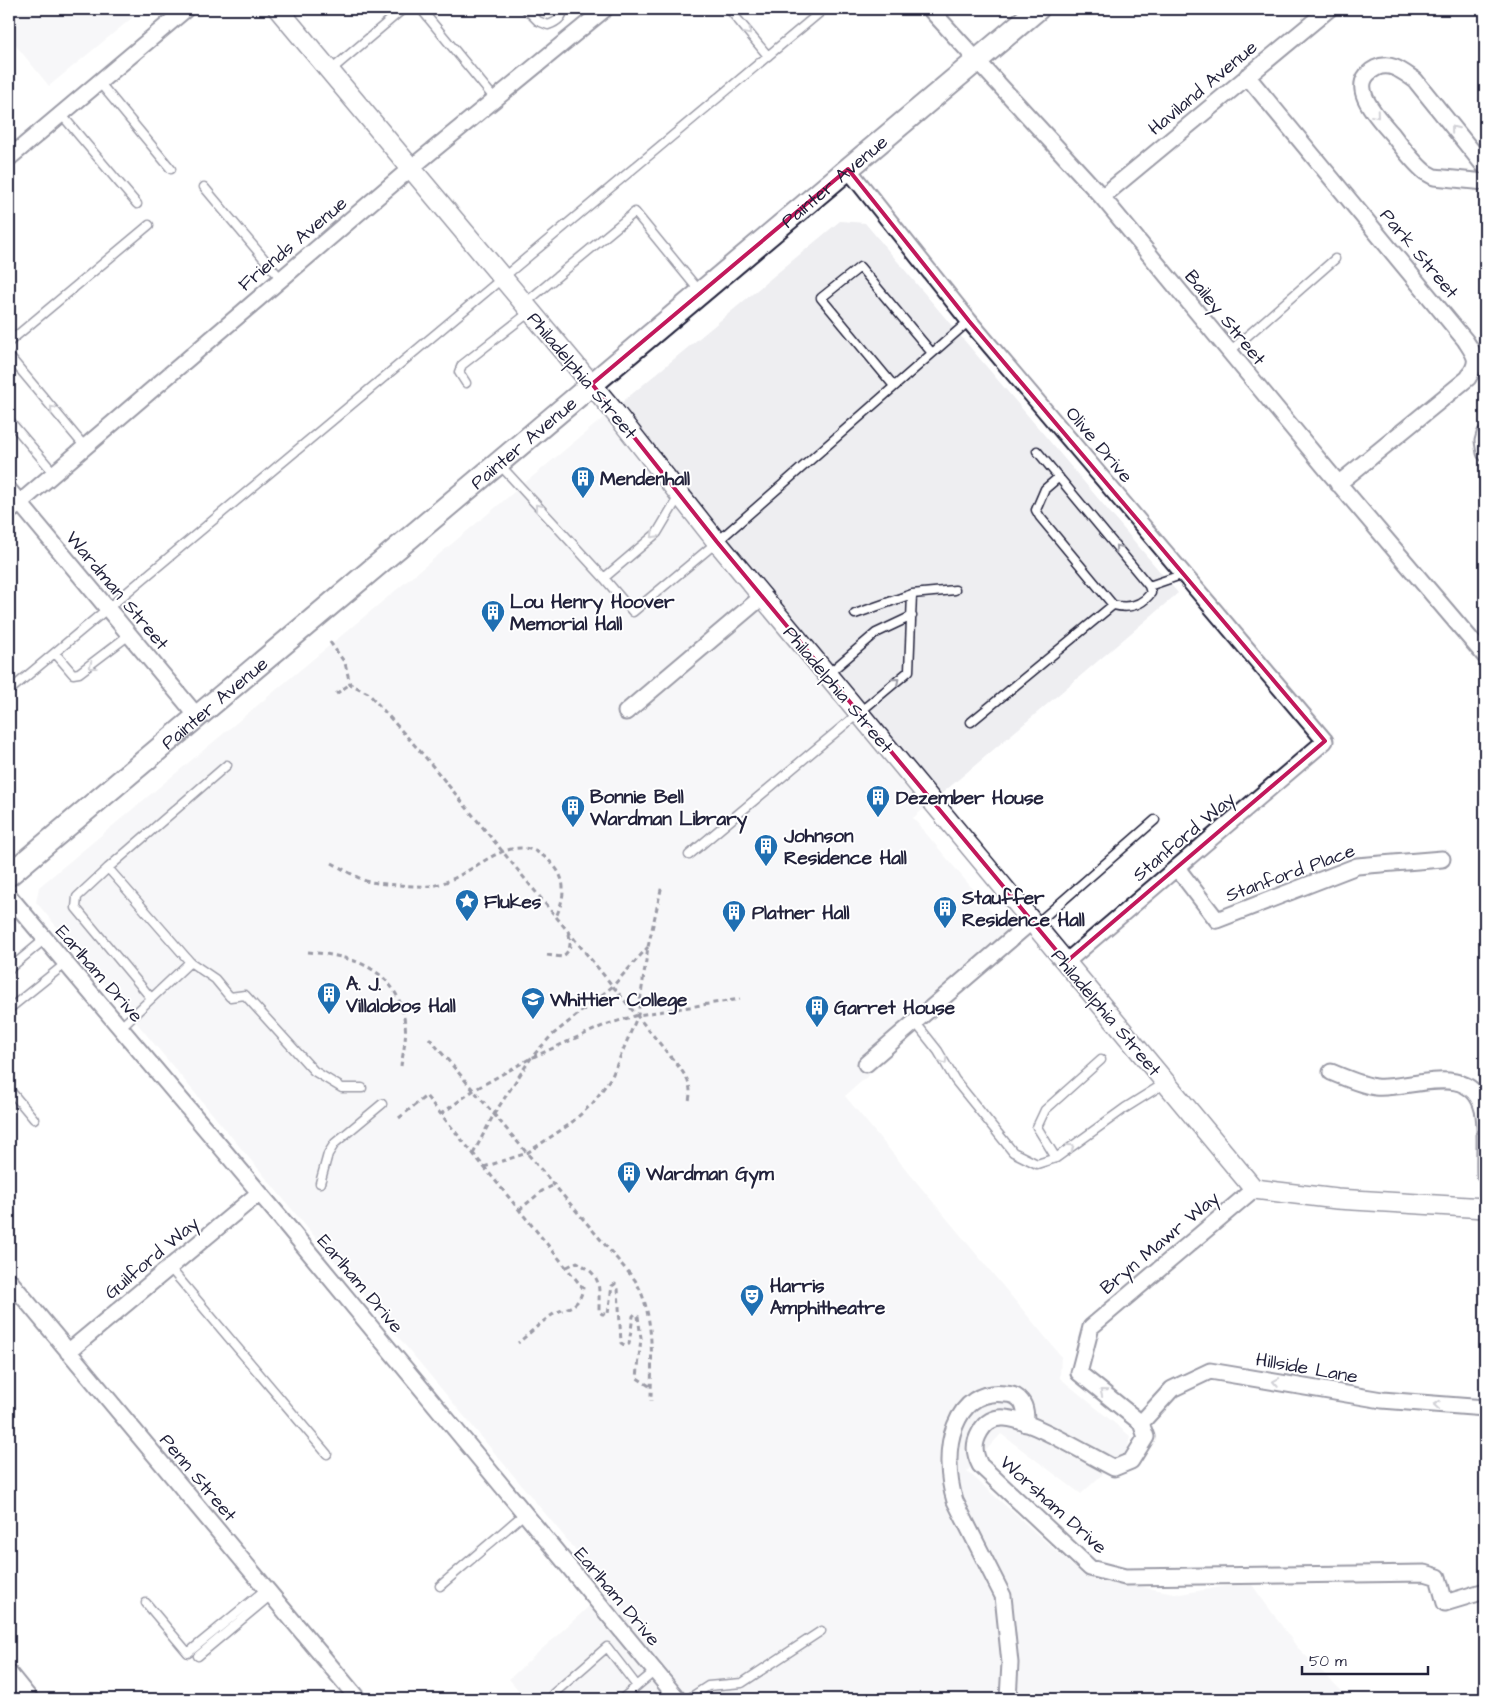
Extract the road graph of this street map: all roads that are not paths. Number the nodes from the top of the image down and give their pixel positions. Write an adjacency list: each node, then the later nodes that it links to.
1 (186, 9): 17 (street)
2 (278, 9): 15 (street, Philadelphia Street)
3 (403, 9): 15 (lane)
4 (421, 9): 18 (lane)
5 (526, 9): 6 (lane)
6 (564, 9)
7 (605, 9): 18 (street, Friends Avenue)
8 (729, 9): 13 (lane, one-way to 13)
9 (824, 9): 13 (lane)
10 (930, 9): 14 (street, Bailey Street)
11 (1038, 9): 14 (main road, Painter Avenue)
12 (1328, 9): 16 (street, Haviland Avenue)
13 (768, 56): 31 (lane)
14 (977, 60): 24 (main road, Painter Avenue); 27 (street, Bailey Street)
15 (330, 71): 22 (street, Philadelphia Street)
16 (1247, 76): 27 (street, Haviland Avenue); 51 (street, Park Street)
17 (100, 82): 19 (street); 23 (lane)
18 (495, 99): 22 (street, Friends Avenue)
19 (61, 114): 20 (street); 28 (lane)
20 (9, 158)
21 (1485, 167): 25 (street, one-way to 25)
22 (411, 168): 31 (street, Philadelphia Street); 32 (street, Friends Avenue)
23 (171, 169)
24 (848, 169): 33 (main road, Painter Avenue); 35 (street, Olive Drive)
25 (1485, 182)
26 (204, 186): 32 (lane)
27 (1102, 197): 37 (street, Bailey Street)
28 (137, 204)
29 (149, 225): 36 (lane)
30 (1335, 259): 37 (lane)
31 (503, 278): 34 (street, Philadelphia Street); 63 (lane)
32 (281, 279): 45 (street, Friends Avenue)
33 (701, 293): 34 (lane); 41 (main road, Painter Avenue)
34 (528, 307): 40 (lane); 41 (street, Philadelphia Street)
35 (969, 321): 38 (lane); 56 (street, Olive Drive)
36 (9, 342)
37 (1229, 352): 51 (street, Bailey Street)
38 (932, 353): 42 (lane); 42 (lane)
39 (9, 356): 45 (lane, one-way to 39)
40 (466, 383)
41 (592, 384): 48 (main road, Painter Avenue); 53 (street, Philadelphia Street)
42 (894, 386): 55 (lane)
43 (9, 420): 49 (lane)
44 (1485, 434): 47 (street)
45 (85, 447): 49 (street, Friends Avenue)
46 (1038, 452): 50 (lane)
47 (1485, 453)
48 (499, 463): 57 (lane, one-way to 48); 73 (main road, Painter Avenue)
49 (54, 473): 54 (street, Friends Avenue)
50 (1059, 478): 58 (lane, one-way to 50); 62 (lane)
51 (1338, 484): 68 (street, Bailey Street)
52 (9, 490): 54 (street, Wardman Street)
53 (680, 495): 55 (street, Philadelphia Street); 57 (lane, one-way to 57)
54 (14, 507): 63 (street, Wardman Street)
55 (717, 542): 57 (lane); 61 (street, Philadelphia Street)
56 (1184, 574): 58 (lane); 75 (street, Olive Drive)
57 (604, 578)
58 (1149, 586): 62 (lane)
59 (955, 590): 60 (lane)
60 (912, 594): 64 (lane); 65 (lane)
61 (763, 596): 69 (street, Philadelphia Street); 71 (street)
62 (1113, 605): 74 (lane)
63 (108, 609): 66 (street, Wardman Street); 67 (lane)
64 (855, 614)
65 (912, 616): 69 (lane); 72 (lane, one-way to 65)
66 (130, 635): 67 (lane, one-way to 67); 73 (street, Wardman Street)
67 (55, 653): 70 (lane)
68 (1485, 656)
69 (827, 674): 72 (street, Philadelphia Street)
70 (9, 691)
71 (626, 712)
72 (859, 713): 78 (lane); 84 (street, Philadelphia Street)
73 (197, 716): 82 (main road, Painter Avenue)
74 (972, 722)
75 (1326, 741): 81 (street, Stanford Way)
76 (227, 764): 80 (lane)
77 (1155, 820): 84 (lane)
78 (689, 855)
79 (1442, 859): 81 (street, Stanford Place)
80 (108, 868): 86 (lane); 90 (lane)
81 (1177, 868): 87 (street, Stanford Way)
82 (9, 875)
83 (9, 896): 85 (street, Earlham Drive)
84 (1034, 923): 87 (street, Philadelphia Street); 92 (street)
85 (44, 939): 88 (street, Earlham Drive); 89 (lane)
86 (190, 962): 90 (lane); 98 (lane)
87 (1066, 962): 97 (street, Philadelphia Street)
88 (65, 964): 91 (lane); 93 (street, Earlham Drive)
89 (9, 970)
90 (151, 998): 93 (lane)
91 (9, 1009)
92 (915, 1022): 95 (street); 102 (lane, one-way to 102)
93 (120, 1027): 106 (street, Earlham Drive)
94 (1101, 1060): 102 (lane)
95 (866, 1064)
96 (1331, 1072): 103 (street)
97 (1166, 1082): 102 (lane, one-way to 97); 105 (street, Philadelphia Street)
98 (362, 1088)
99 (9, 1089): 101 (lane)
100 (382, 1104): 104 (lane)
101 (34, 1119)
102 (1056, 1158)
103 (1485, 1175)
104 (320, 1183)
105 (1254, 1188): 107 (street); 112 (street, Bryn Mawr Way, one-way to 105)
106 (259, 1193): 108 (street, Guilford Way); 115 (street, Earlham Drive)
107 (1485, 1208)
108 (170, 1268): 110 (street, Guilford Way); 114 (lane)
109 (9, 1280): 110 (street, Penn Street)
110 (68, 1352): 118 (street, Penn Street)
111 (1485, 1408): 112 (street, Hillside Lane, one-way to 112)
112 (1141, 1423): 113 (street, Worsham Drive)
113 (1026, 1424): 117 (street, Worsham Drive); 131 (street)
114 (327, 1454)
115 (524, 1514): 116 (lane); 122 (street, Earlham Drive)
116 (440, 1586)
117 (1485, 1591)
118 (268, 1592): 119 (lane); 121 (lane); 127 (street, Penn Street)
119 (146, 1602)
120 (821, 1631): 130 (lane)
121 (198, 1656)
122 (655, 1671): 124 (lane); 129 (street, Earlham Drive)
123 (9, 1673): 126 (street)
124 (637, 1686): 125 (lane); 128 (lane)
125 (553, 1694)
126 (30, 1699)
127 (358, 1699)
128 (622, 1699)
129 (678, 1699)
130 (688, 1699)
131 (1008, 1699)

